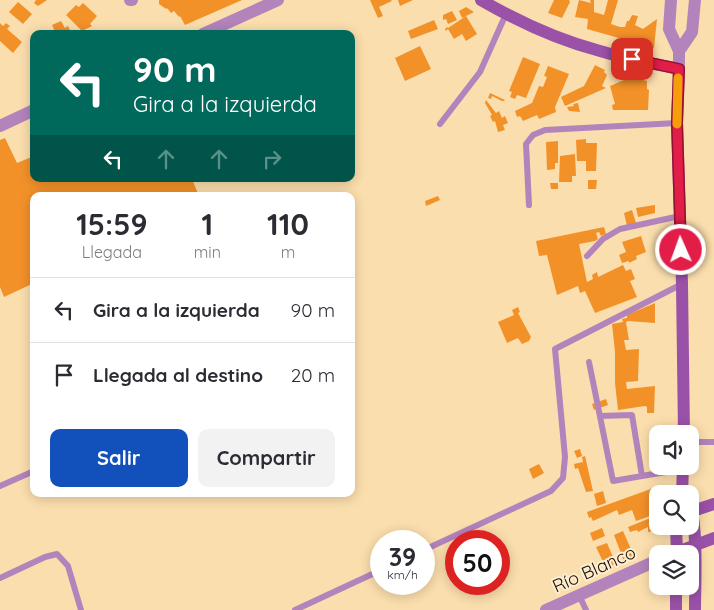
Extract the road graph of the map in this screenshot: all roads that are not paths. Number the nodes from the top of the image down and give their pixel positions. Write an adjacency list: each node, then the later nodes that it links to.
1 (278, 0): 6 (street)
2 (481, 0): 5 (main road)
3 (671, 0): 7 (street)
4 (695, 0): 7 (street)
5 (506, 14): 8 (main road); 11 (lane)
6 (212, 30)
7 (679, 51): 8 (street)
8 (679, 69): 10 (main road)
9 (30, 112): 12 (street)
10 (677, 123): 13 (lane); 14 (main road)
11 (440, 124)
12 (0, 126)
13 (529, 205)
14 (680, 216): 15 (lane); 16 (main road)
15 (587, 256)
16 (682, 284): 19 (main road); 30 (lane)
17 (589, 362): 18 (lane)
18 (600, 416): 24 (lane); 24 (lane)
19 (684, 425)
20 (699, 442): 21 (lane)
21 (714, 442)
22 (30, 473): 25 (lane)
23 (649, 474): 24 (lane)
24 (642, 476)
25 (0, 486)
26 (714, 504): 27 (main road)
27 (699, 508)
28 (693, 535): 31 (main road)
29 (714, 538): 31 (main road)
30 (435, 545)
31 (694, 545)
32 (649, 564): 35 (street, Río Blanco)
33 (370, 575): 39 (lane)
34 (0, 578): 38 (lane)
35 (579, 595): 40 (street, Río Blanco); 41 (lane)
36 (676, 595): 42 (main road)
37 (694, 595): 43 (main road)
38 (81, 610)
39 (295, 610)
40 (546, 610)
41 (586, 610)
42 (676, 610)
43 (694, 610)

